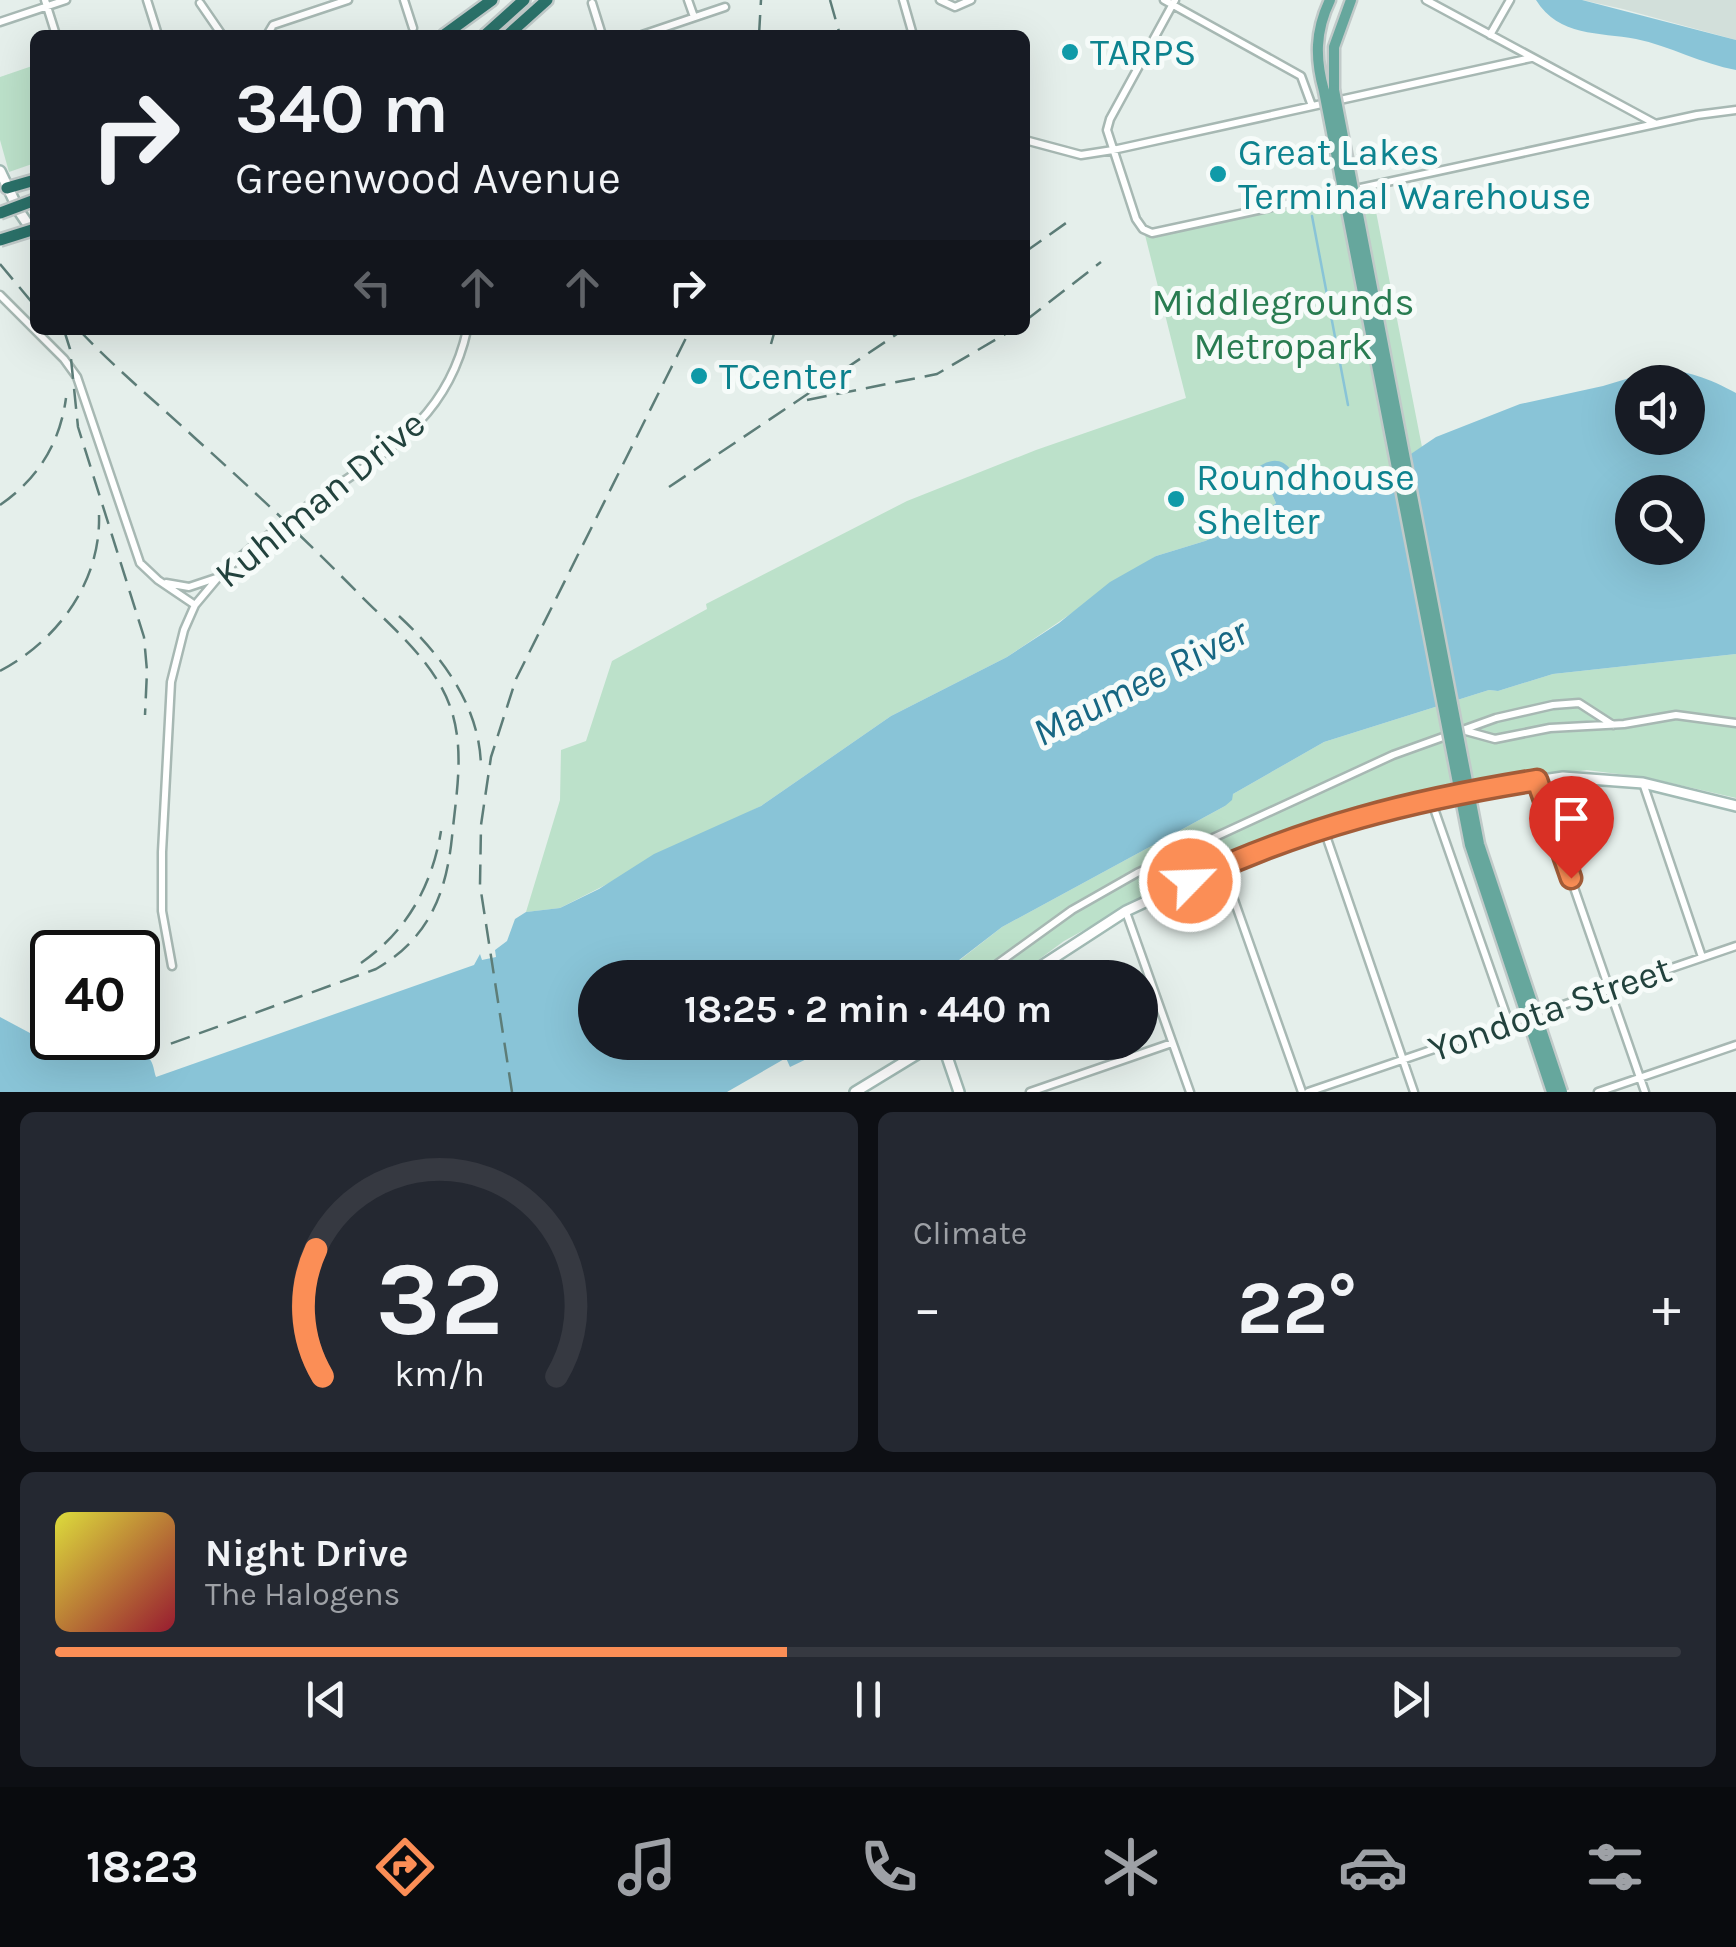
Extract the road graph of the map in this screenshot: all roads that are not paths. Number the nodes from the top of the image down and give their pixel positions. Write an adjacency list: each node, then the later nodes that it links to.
1 (66, 0): 18 (street)
2 (146, 0): 26 (street)
3 (348, 0): 28 (street)
4 (404, 0): 24 (street)
5 (492, 0): 29 (highway)
6 (524, 0): 30 (highway)
7 (548, 0): 31 (highway)
8 (688, 0): 22 (street)
9 (903, 0): 34 (street)
10 (940, 0): 11 (street)
11 (972, 0)
12 (1164, 0): 17 (street)
13 (1330, 0): 37 (main road)
14 (1351, 0): 37 (main road)
15 (1426, 0): 35 (street)
16 (1510, 0): 35 (street)
17 (1174, 2): 38 (street); 42 (street)
18 (46, 3): 23 (street); 25 (street)
19 (200, 3): 27 (street)
20 (592, 3): 32 (street)
21 (725, 7): 22 (street)
22 (694, 17): 33 (street)
23 (0, 22)
24 (413, 28)
25 (54, 30)
26 (156, 30)
27 (219, 30)
28 (270, 30)
29 (449, 30)
30 (491, 30)
31 (514, 30)
32 (600, 30)
33 (656, 30)
34 (912, 30)
35 (1490, 36): 36 (street)
36 (1532, 58): 38 (street); 40 (street)
37 (1329, 90): 63 (main road, bridge)
38 (1312, 106): 42 (street)
39 (1736, 110): 40 (street)
40 (1655, 124): 42 (street)
41 (1030, 141): 42 (street)
42 (1113, 150)
43 (0, 171): 45 (street)
44 (30, 181): 45 (highway)
45 (7, 188): 48 (street)
46 (30, 202): 47 (highway, bridge)
47 (0, 213)
48 (30, 224)
49 (30, 233): 50 (highway, bridge)
50 (0, 240)
51 (0, 295): 52 (street)
52 (30, 325)
53 (40, 335): 56 (street)
54 (466, 335): 55 (street, Kuhlman Drive, bridge)
55 (221, 574): 56 (street); 57 (street, Kuhlman Drive)
56 (158, 580): 57 (street)
57 (195, 605): 73 (street, Kuhlman Drive)
58 (1736, 723): 59 (street)
59 (1613, 725): 60 (street); 60 (street)
60 (1455, 732): 71 (street)
61 (1537, 780): 62 (street); 64 (street); 74 (street)
62 (1642, 783): 65 (street); 70 (street)
63 (1463, 785): 88 (main road, bridge); 89 (main road, bridge)
64 (1430, 798): 66 (street); 75 (street)
65 (1736, 806)
66 (1323, 828): 67 (street); 80 (street)
67 (1222, 866): 68 (street); 86 (street)
68 (1126, 911): 72 (street); 76 (street)
69 (1736, 946): 70 (street, Yondota Street)
70 (1702, 958): 74 (street, Yondota Street)
71 (1003, 960)
72 (1051, 960)
73 (172, 966)
74 (1610, 989): 75 (street, Yondota Street); 81 (street)
75 (1509, 1023): 80 (street, Yondota Street)
76 (1172, 1043): 84 (street); 85 (street)
77 (1736, 1046): 81 (street)
78 (909, 1060): 82 (street)
79 (946, 1060): 83 (street)
80 (1402, 1060): 86 (street, Yondota Street); 87 (street)
81 (1640, 1078): 90 (street); 91 (street)
82 (855, 1092)
83 (959, 1092)
84 (1030, 1092)
85 (1190, 1092)
86 (1304, 1092)
87 (1414, 1092)
88 (1552, 1092)
89 (1562, 1092)
90 (1598, 1092)
91 (1646, 1092)

